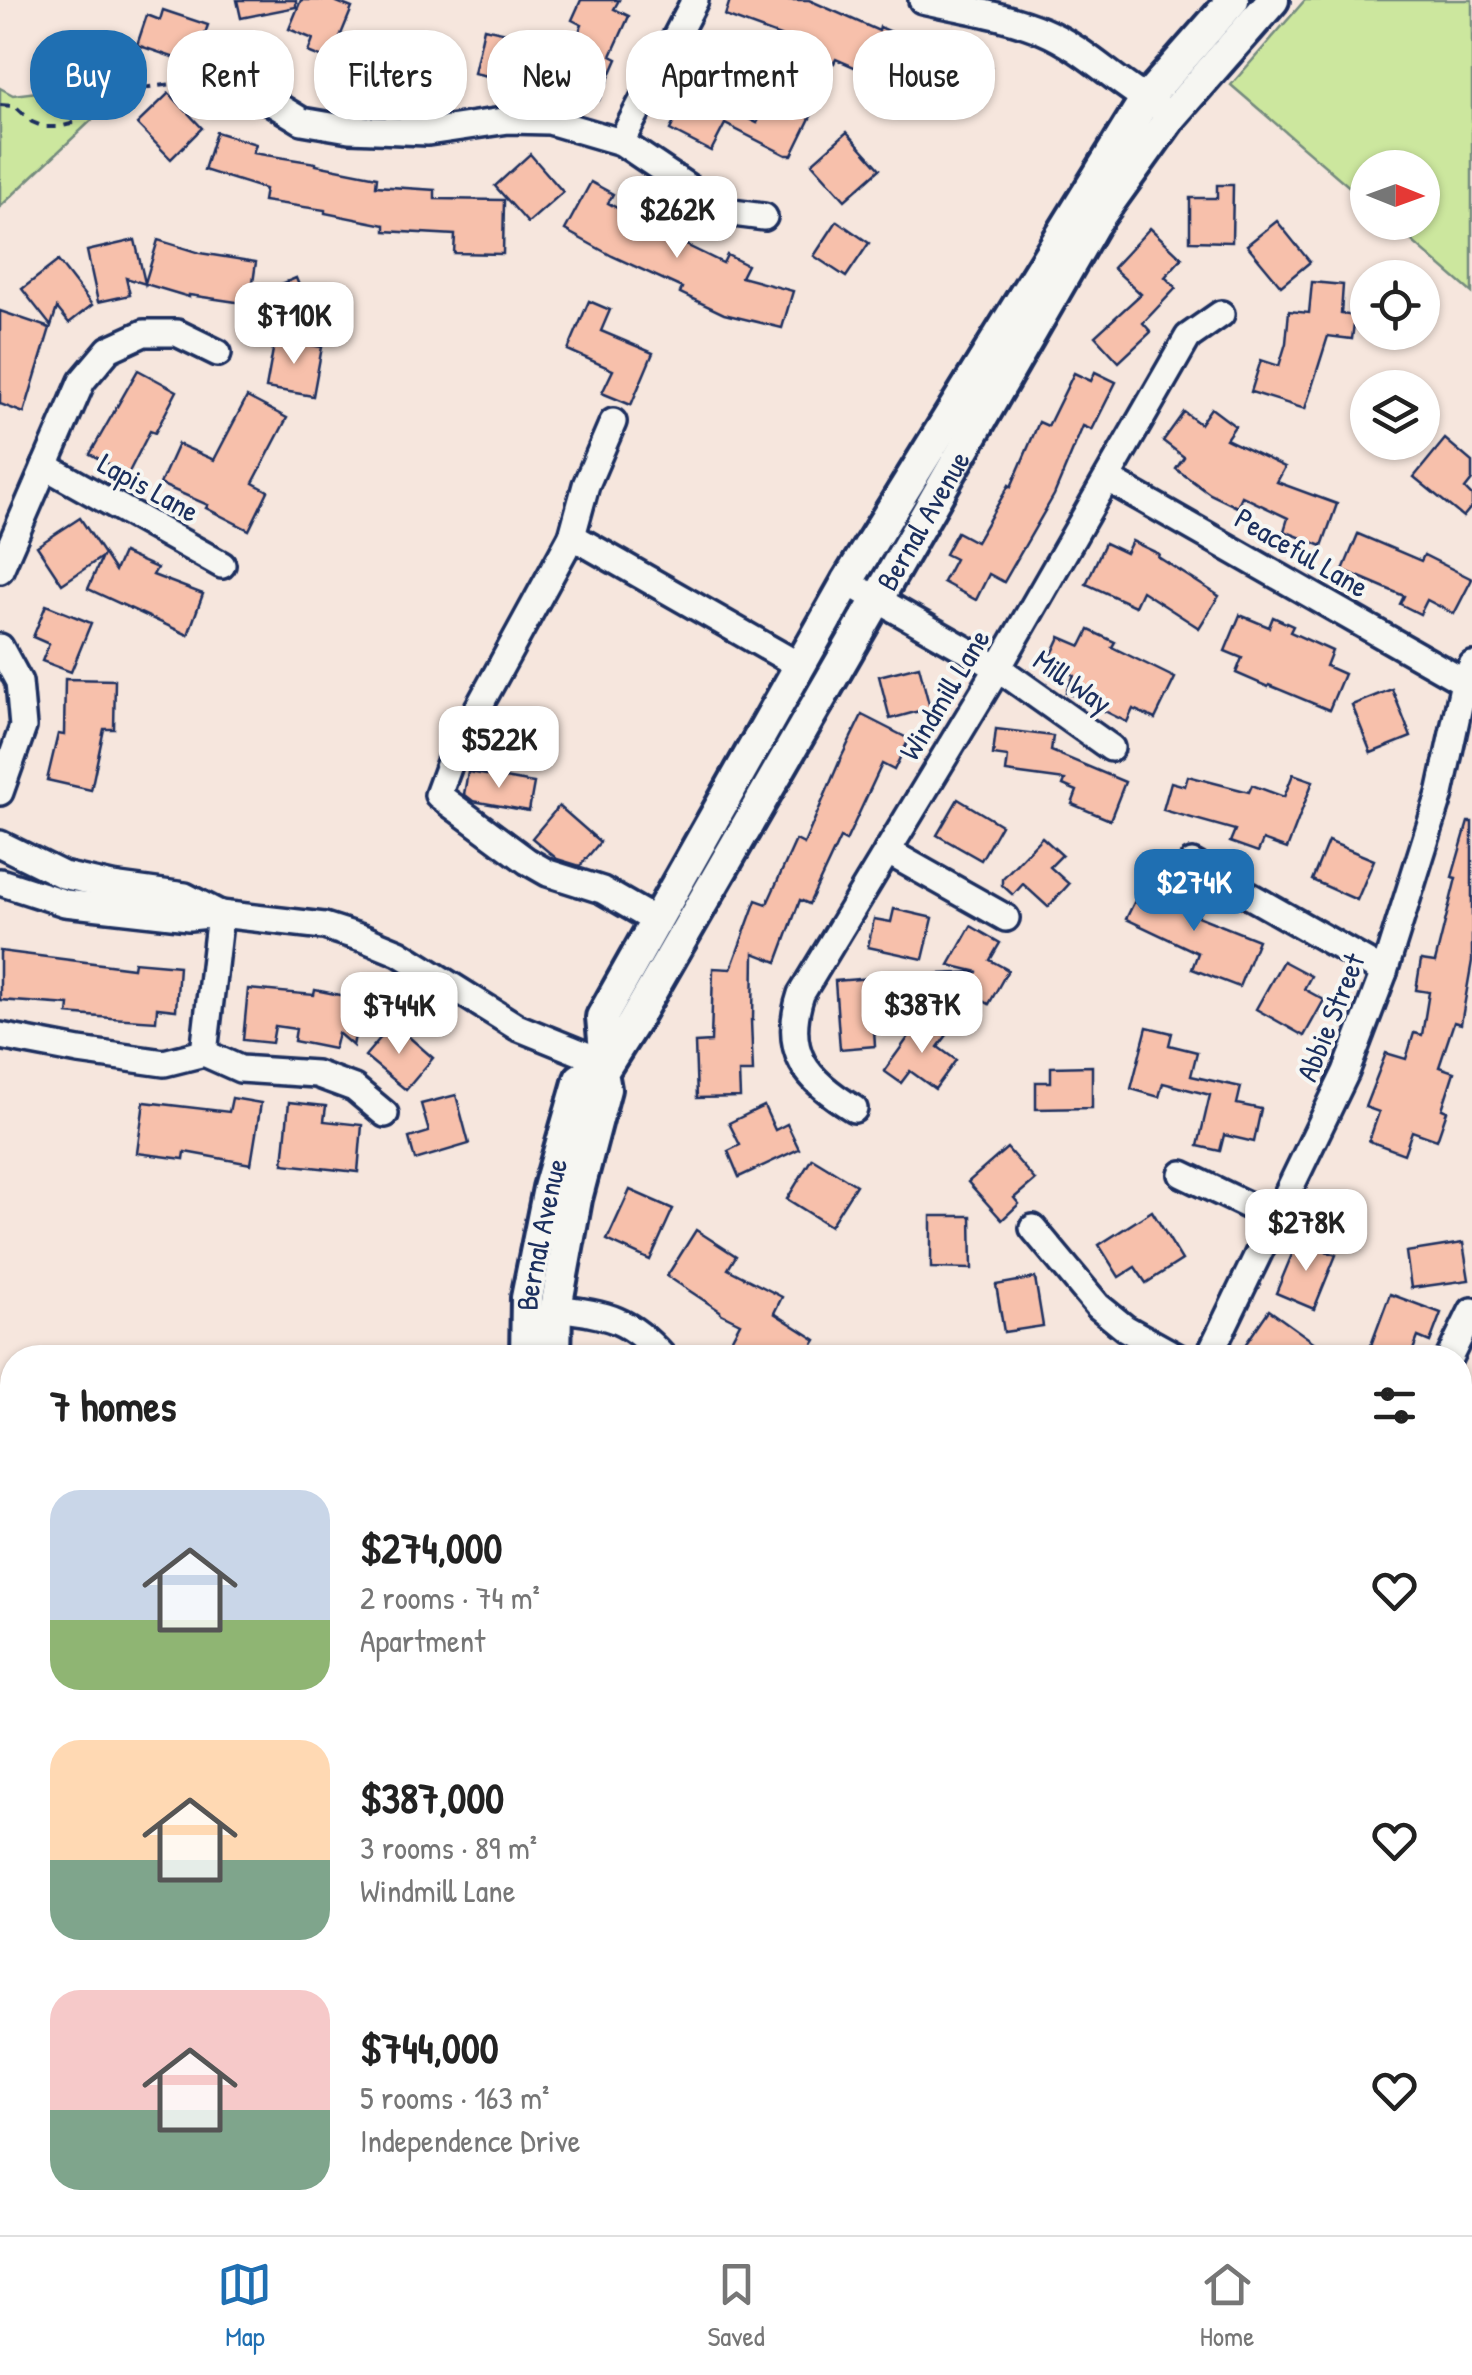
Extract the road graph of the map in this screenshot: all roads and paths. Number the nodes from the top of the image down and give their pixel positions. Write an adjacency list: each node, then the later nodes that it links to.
1 (695, 0): 10 (street)
2 (922, 0): 6 (street)
3 (1233, 0): 6 (main road, Bernal Avenue)
4 (1274, 0): 8 (main road, Bernal Avenue)
5 (167, 85): 7 (path)
6 (1145, 100): 8 (street); 20 (main road, Bernal Avenue)
7 (0, 105)
8 (1172, 114): 21 (main road, Bernal Avenue)
9 (294, 116): 10 (street)
10 (621, 142): 11 (street)
11 (764, 216)
12 (1221, 314): 16 (street, Windmill Lane)
13 (218, 353): 15 (street)
14 (612, 422): 17 (street)
15 (45, 466): 18 (street, Lapis Lane); 19 (street)
16 (1108, 479): 24 (street, Windmill Lane); 25 (street, Peaceful Lane)
17 (572, 536): 23 (street); 34 (street)
18 (222, 565)
19 (0, 570)
20 (846, 582): 21 (street, Mill Way); 23 (main road, Bernal Avenue)
21 (876, 601): 24 (street, Mill Way); 38 (main road, Bernal Avenue)
22 (0, 647): 27 (street)
23 (800, 666): 34 (main road, Bernal Avenue)
24 (998, 668): 26 (street, Mill Way); 29 (street, Windmill Lane)
25 (1468, 673): 35 (street, Abbie Street)
26 (1110, 748)
27 (0, 792)
28 (0, 844): 32 (street)
29 (888, 851): 33 (street); 39 (street, Windmill Lane)
30 (1192, 863): 35 (street)
31 (0, 882): 32 (street)
32 (220, 914): 37 (street); 38 (street)
33 (1006, 918)
34 (656, 922): 38 (main road, Bernal Avenue)
35 (1384, 972): 42 (street, Abbie Street)
36 (0, 1036): 37 (street)
37 (204, 1052): 40 (street)
38 (604, 1068): 44 (main road, Bernal Avenue); 46 (main road, Bernal Avenue)
39 (854, 1109)
40 (385, 1114)
41 (1182, 1174): 42 (street)
42 (1274, 1218): 50 (street, Abbie Street)
43 (1033, 1228): 49 (street)
44 (556, 1308): 47 (main road, Bernal Avenue); 48 (street)
45 (1472, 1311): 51 (street)
46 (526, 1345)
47 (555, 1345)
48 (651, 1345)
49 (1156, 1345)
50 (1214, 1345)
51 (1456, 1345)

